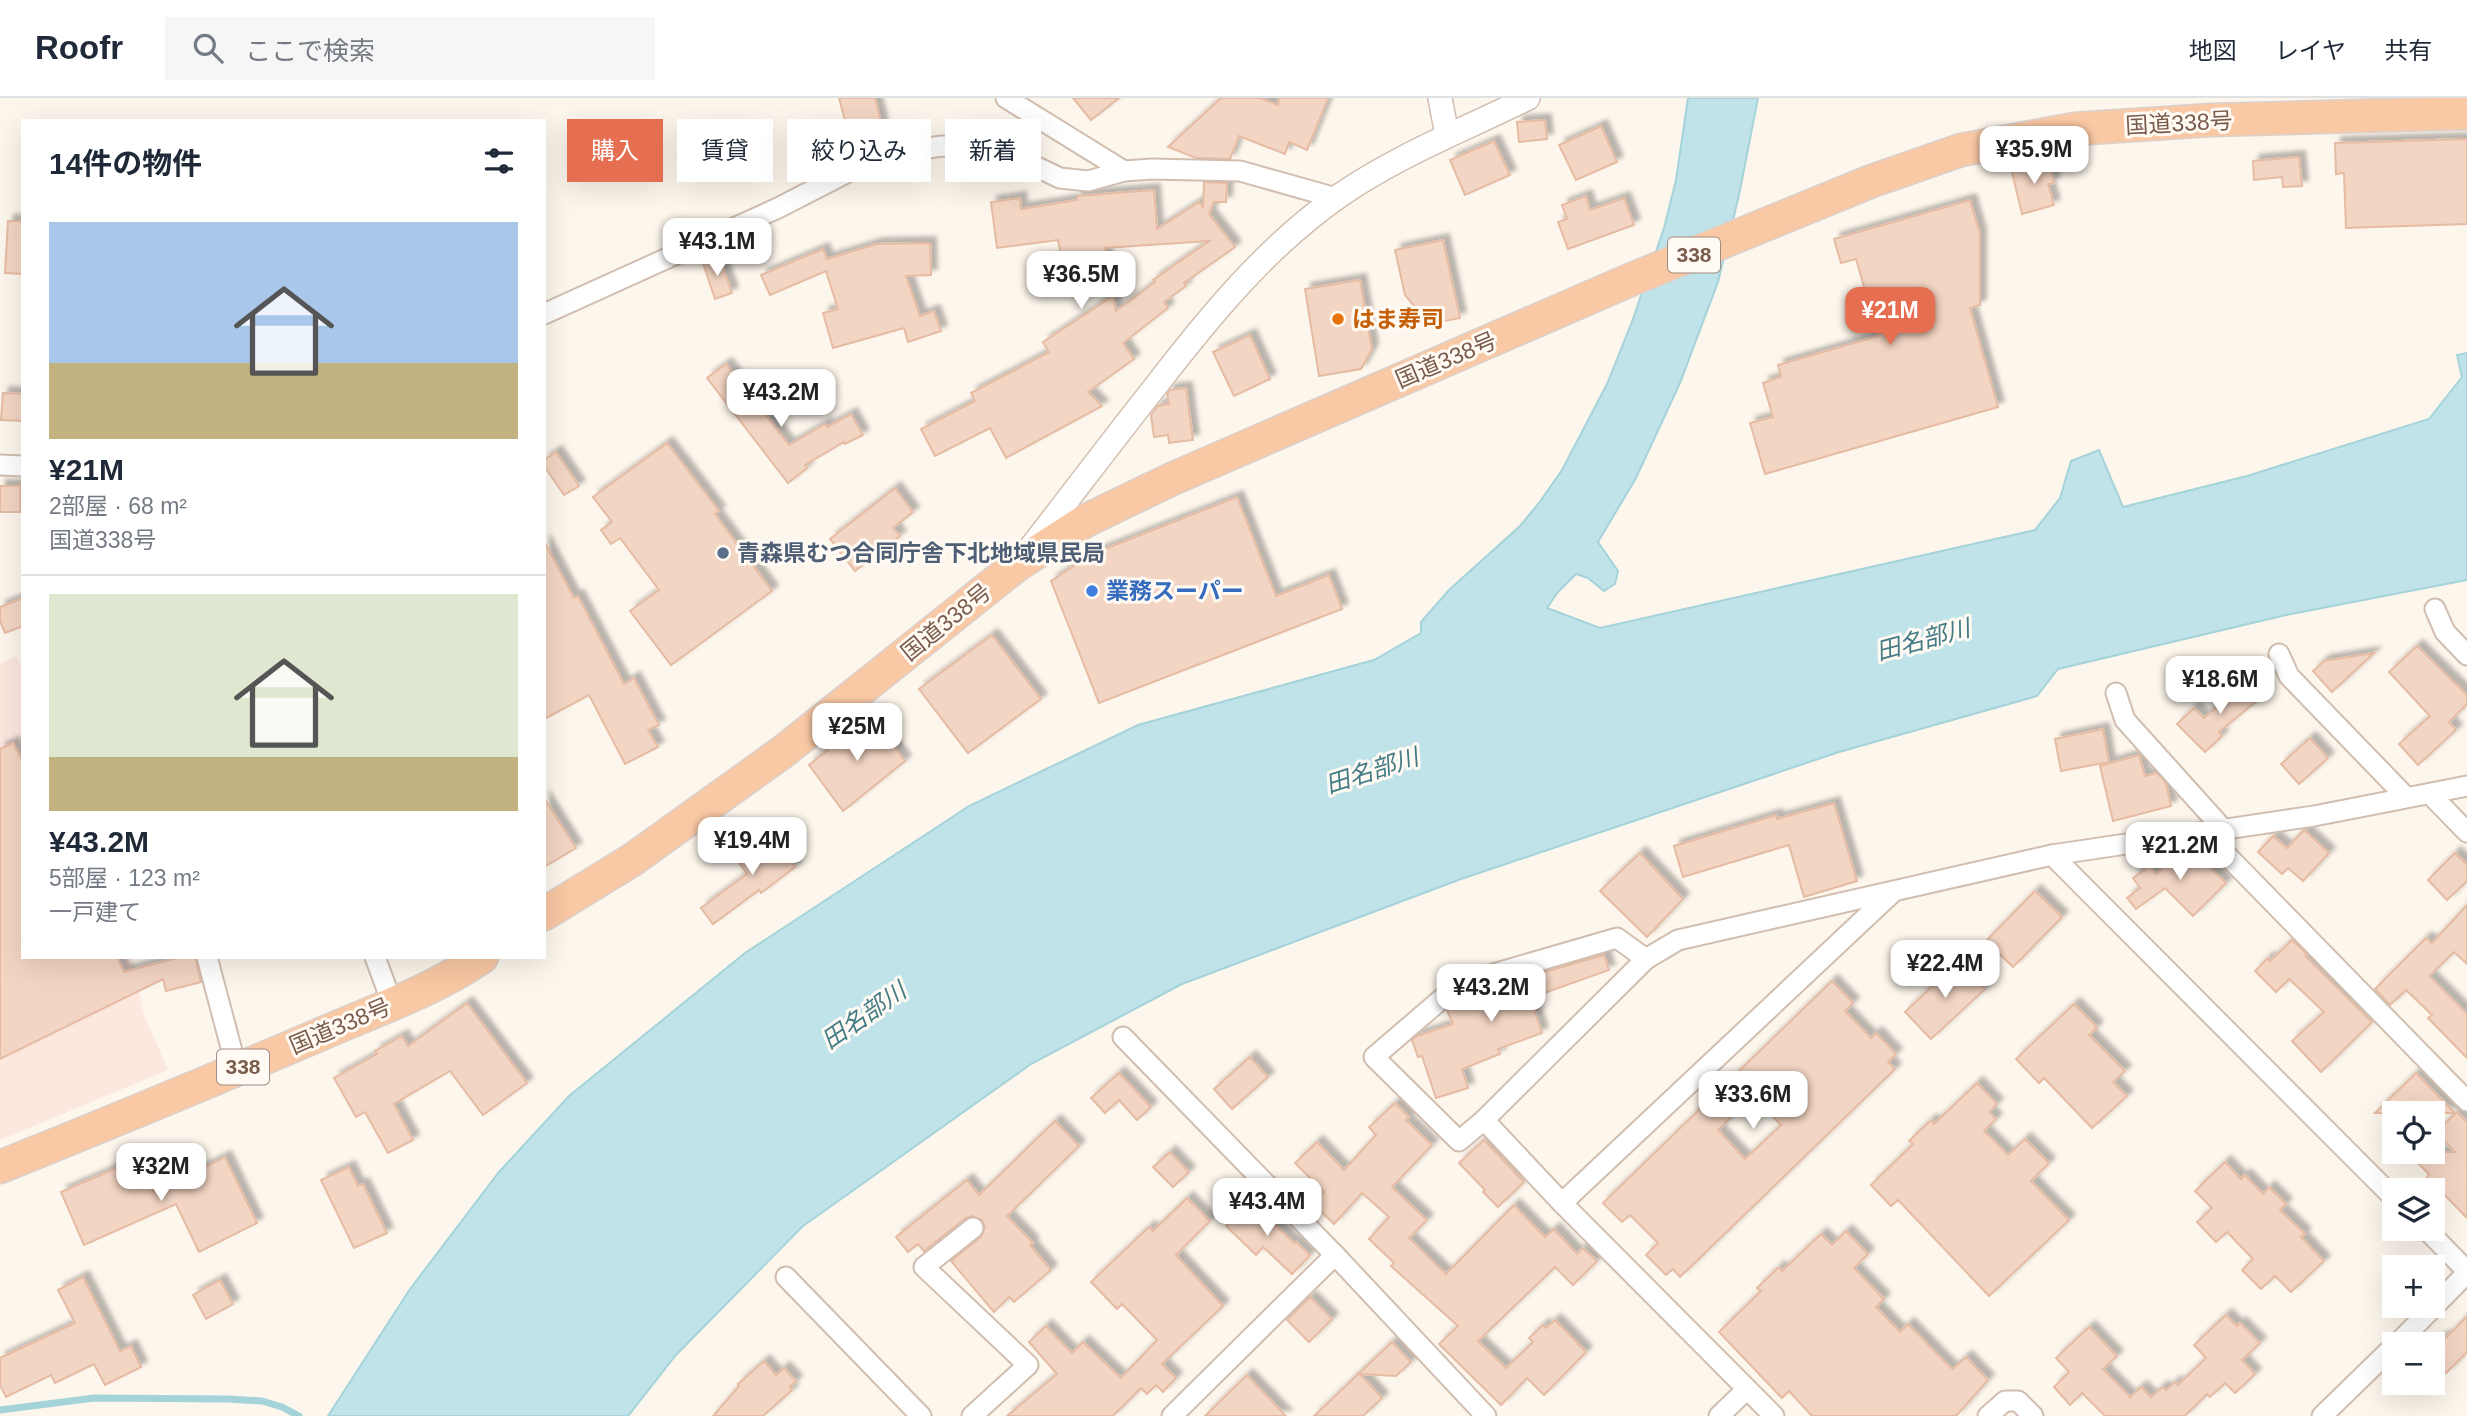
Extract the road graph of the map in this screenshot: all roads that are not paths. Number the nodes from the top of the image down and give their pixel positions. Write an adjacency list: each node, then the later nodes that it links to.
1 (1006, 98): 7 (street)
2 (1440, 98): 6 (street)
3 (1528, 98): 6 (street)
4 (2418, 107): 5 (highway, 国道338号 / 338); 12 (highway, 国道338号 / 338)
5 (2467, 113)
6 (1447, 135): 8 (street)
7 (1124, 170): 8 (street); 9 (street)
8 (1336, 198): 12 (street)
9 (546, 313)
10 (0, 465): 11 (street)
11 (21, 466)
12 (1017, 565): 24 (highway, 国道338号 / 338)
13 (2435, 609): 15 (street)
14 (2279, 654): 19 (street)
15 (2467, 655)
16 (2116, 694): 20 (street)
17 (2467, 786): 18 (street)
18 (2430, 794): 19 (street); 21 (street)
19 (2406, 797): 20 (street)
20 (2215, 831): 22 (street); 32 (street)
21 (2467, 832)
22 (2052, 855): 23 (street); 35 (street)
23 (1894, 891): 28 (street); 36 (street)
24 (546, 907)
25 (208, 959): 31 (street)
26 (376, 959): 29 (street)
27 (479, 959): 29 (highway, 国道338号 / 338)
28 (1646, 959): 33 (street); 33 (street)
29 (392, 1003): 31 (highway, 国道338号 / 338)
30 (1123, 1037): 39 (street)
31 (237, 1070): 34 (highway, 国道338号 / 338)
32 (2467, 1101)
33 (1484, 1120): 36 (street)
34 (0, 1167)
35 (2382, 1186)
36 (1562, 1203): 44 (street)
37 (973, 1228): 46 (street)
38 (2437, 1241): 40 (street)
39 (1335, 1255): 47 (street); 48 (street)
40 (2467, 1272): 42 (street)
41 (786, 1277): 45 (street)
42 (2408, 1332)
43 (2382, 1358): 53 (street)
44 (1746, 1389): 49 (street); 50 (street)
45 (921, 1416)
46 (972, 1416)
47 (1172, 1416)
48 (1486, 1416)
49 (1719, 1416)
50 (1774, 1416)
51 (1988, 1416): 52 (street)
52 (2033, 1416)
53 (2322, 1416)

